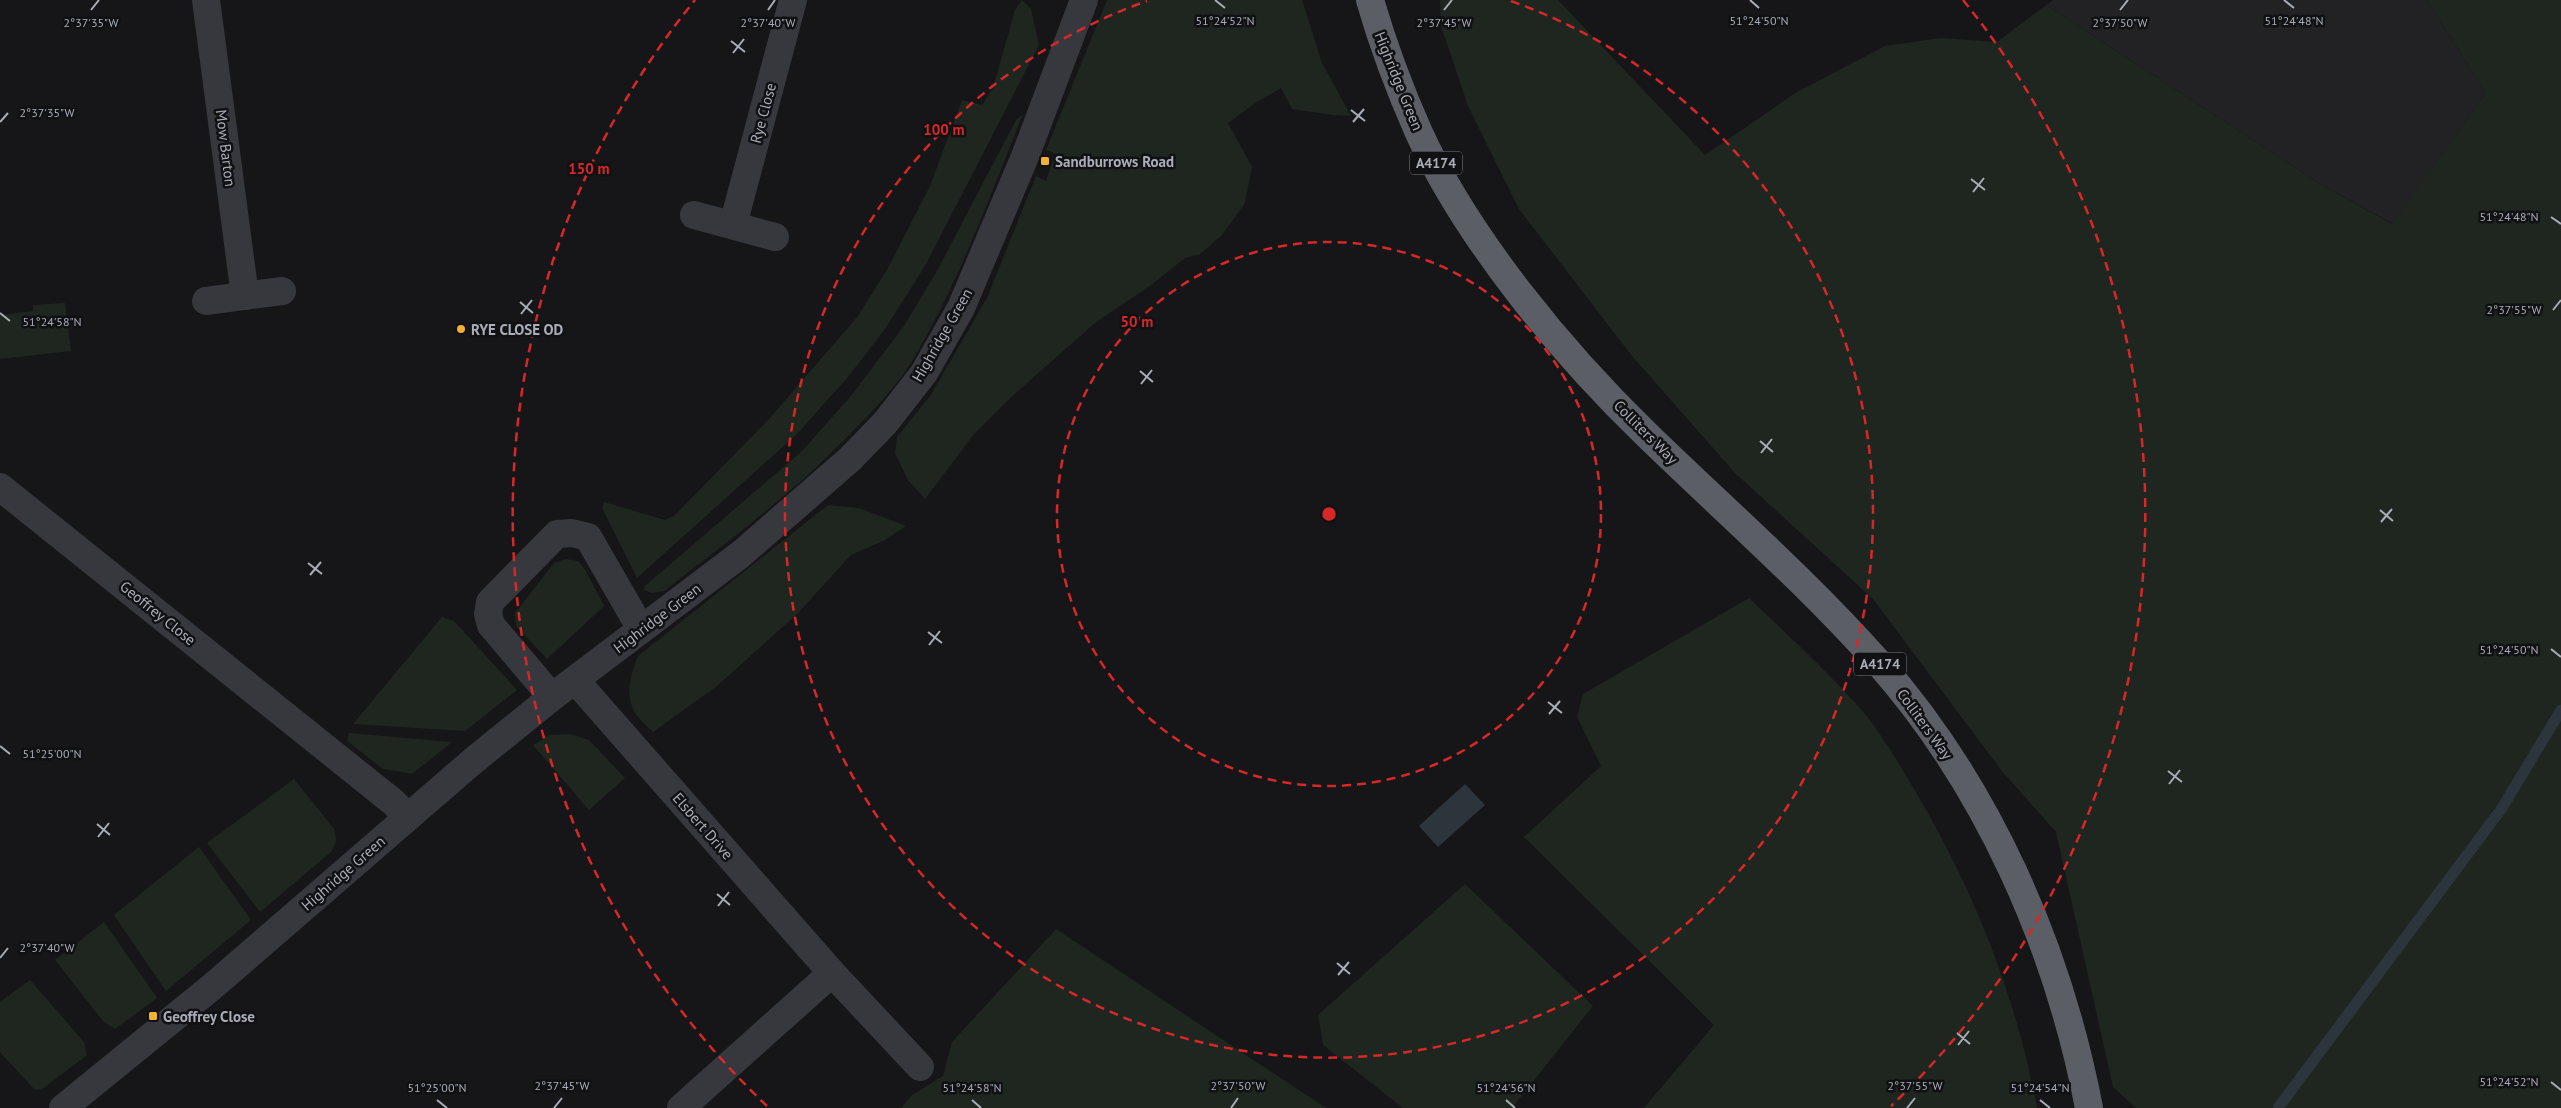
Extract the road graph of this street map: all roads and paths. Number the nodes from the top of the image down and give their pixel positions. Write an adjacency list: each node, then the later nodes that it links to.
1 (206, 0): 9 (street, Mow Barton)
2 (793, 0): 6 (street, Rye Close)
3 (1084, 0): 13 (street, Highridge Green)
4 (1370, 0): 11 (highway, Highridge Green / A4174)
5 (694, 215): 6 (street)
6 (733, 225): 7 (street)
7 (775, 237)
8 (282, 291): 9 (street)
9 (245, 296): 10 (street)
10 (206, 301)
11 (1533, 310): 21 (highway, Colliters Way / A4174)
12 (0, 486): 16 (street, Geoffrey Close)
13 (641, 629): 14 (street, Highridge Green); 15 (street)
14 (575, 680): 15 (street, Highridge Green); 17 (street, Elsbert Drive)
15 (552, 697): 16 (street, Highridge Green)
16 (408, 817): 19 (street, Highridge Green)
17 (832, 973): 18 (street, Elsbert Drive); 20 (street)
18 (920, 1067)
19 (63, 1108)
20 (681, 1108)
21 (2089, 1108)

